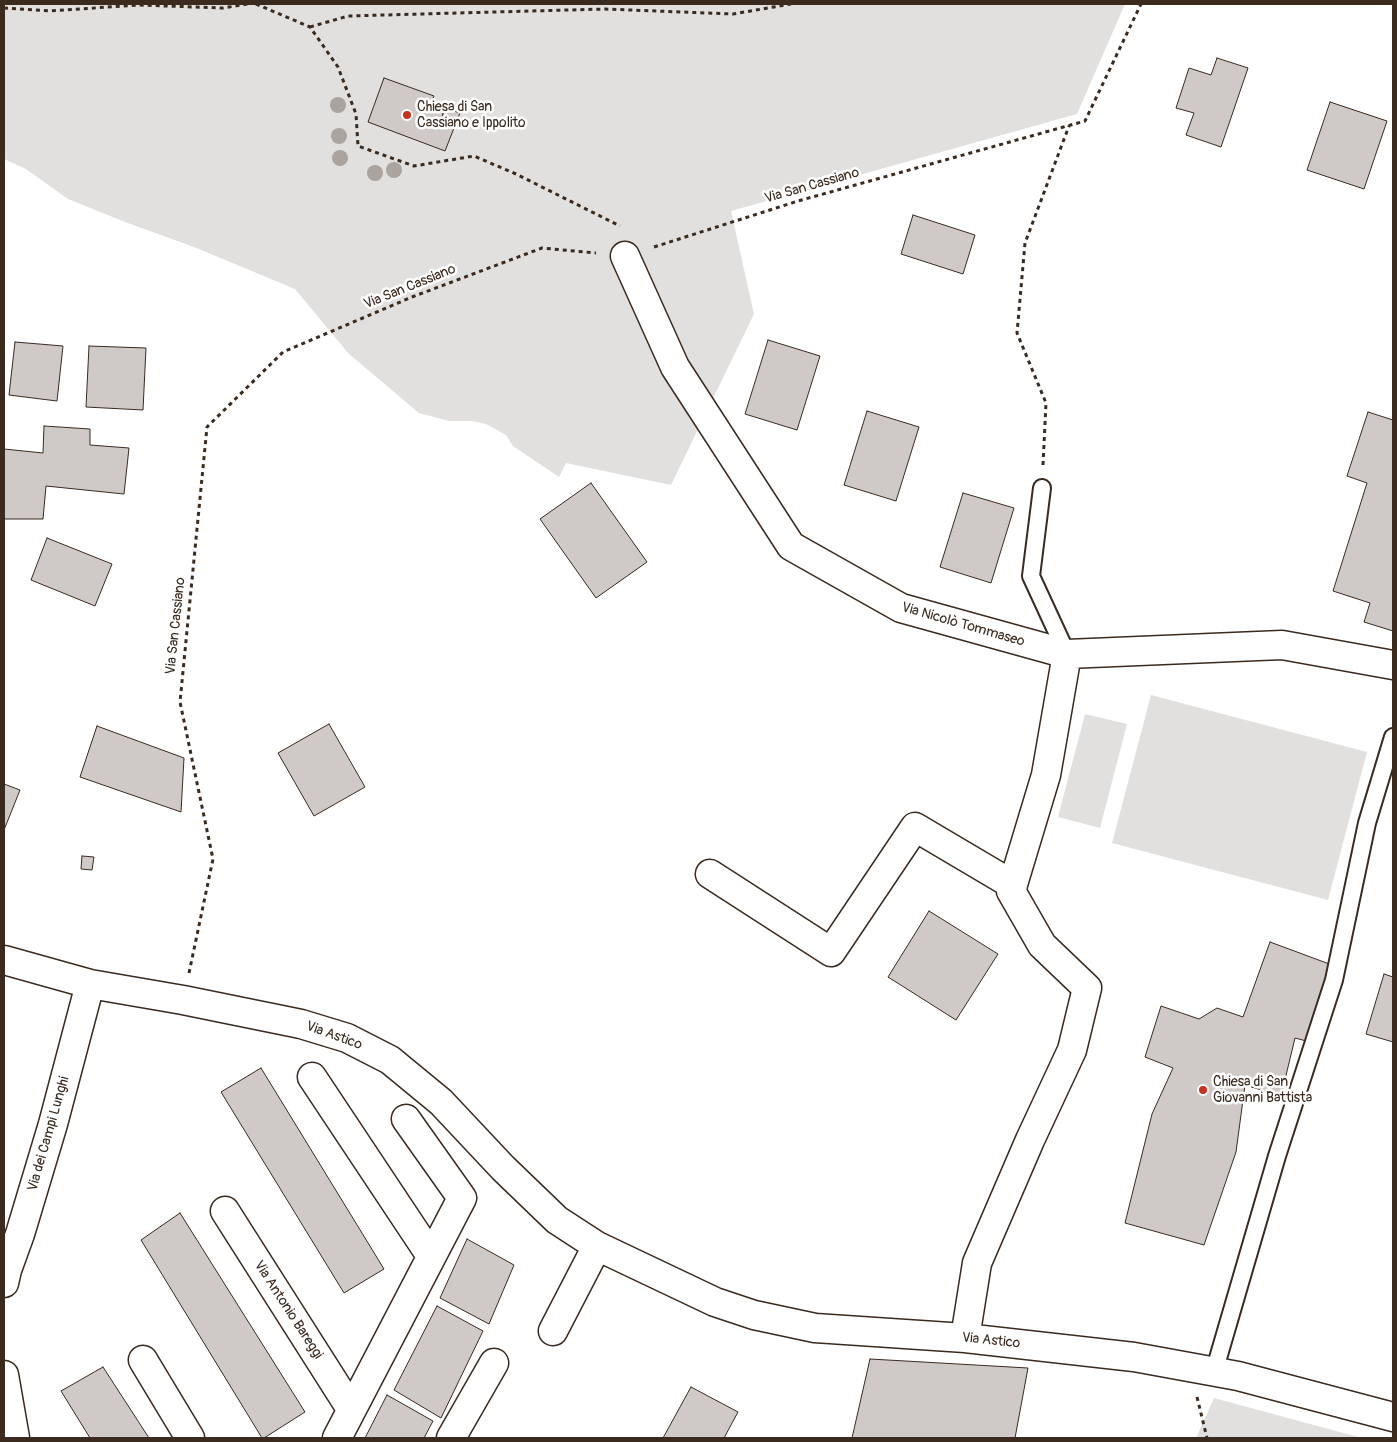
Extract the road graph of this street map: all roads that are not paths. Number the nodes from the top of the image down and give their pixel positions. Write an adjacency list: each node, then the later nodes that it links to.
1 (625, 256): 3 (street, Via Nicolò Tommaseo)
2 (1042, 488): 3 (lane)
3 (1067, 654): 4 (street, Via Nicolò Tommaseo); 7 (street)
4 (1393, 665)
5 (1393, 737): 20 (lane)
6 (710, 874): 7 (street)
7 (1013, 885): 17 (street)
8 (4, 960): 9 (street, Via Astico)
9 (90, 984): 13 (street, Via Astico); 15 (street, Via dei Campi Lunghi)
10 (312, 1077): 14 (street)
11 (406, 1118): 14 (street)
12 (225, 1211): 22 (street, Via Antonio Bareggi)
13 (597, 1246): 16 (street); 17 (street, Via Astico)
14 (431, 1256): 22 (street)
15 (4, 1283)
16 (553, 1331)
17 (965, 1338): 20 (street, Via Astico)
18 (143, 1360): 25 (street)
19 (494, 1363): 27 (street)
20 (1202, 1370): 23 (street, Via Astico)
21 (4, 1375): 24 (street)
22 (352, 1409): 26 (street)
23 (1393, 1417)
24 (15, 1438)
25 (190, 1438)
26 (337, 1438)
27 (451, 1438)

